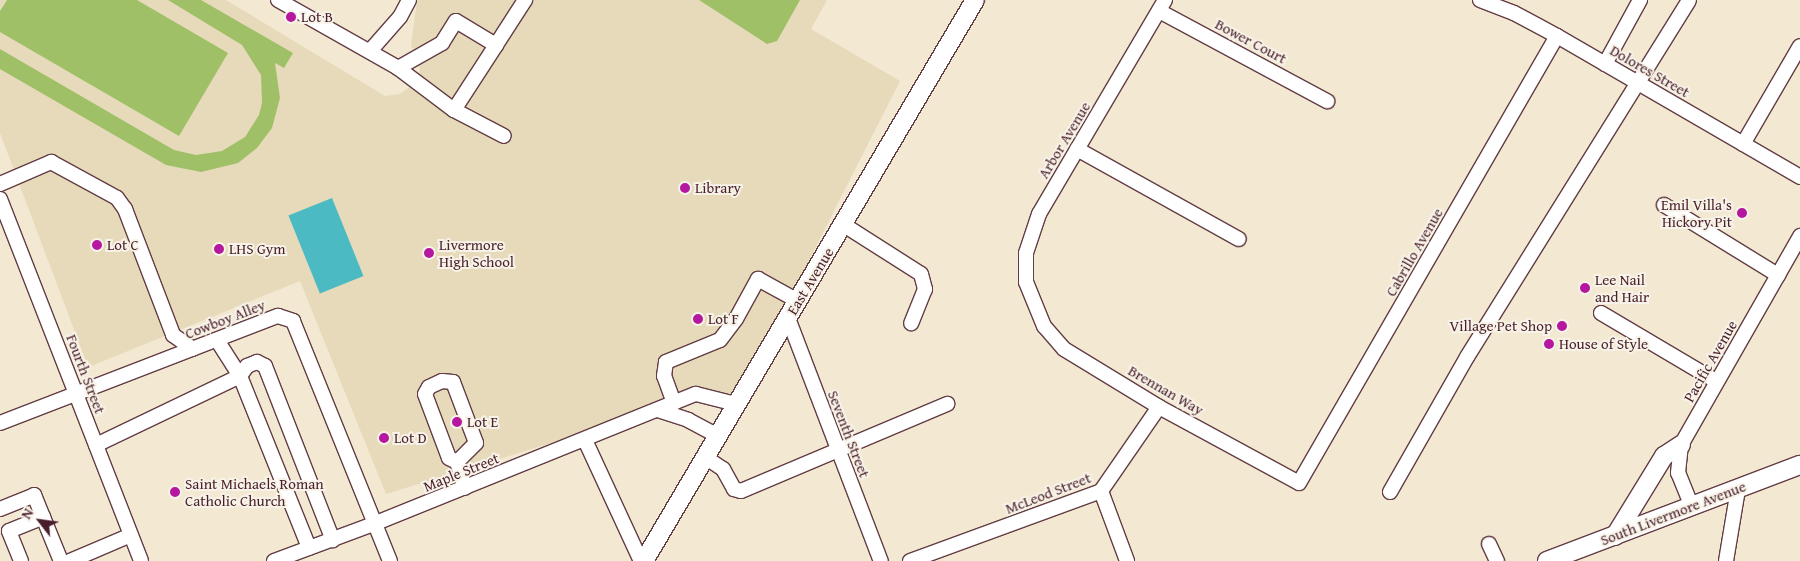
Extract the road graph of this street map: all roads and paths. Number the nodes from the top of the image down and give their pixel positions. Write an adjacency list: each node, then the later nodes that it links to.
1 (278, 0): 12 (street)
2 (408, 0): 12 (street)
3 (975, 0): 25 (main road, East Avenue)
4 (1480, 0): 9 (street, Dolores Street)
5 (1640, 0): 13 (street)
6 (1689, 0): 15 (street)
7 (520, 2): 10 (street)
8 (1162, 5): 16 (street, Bower Court); 20 (street, Arbor Avenue)
9 (1558, 36): 13 (street, Dolores Street); 53 (street, Cabrillo Avenue)
10 (496, 46): 14 (street); 17 (street)
11 (1800, 46): 19 (street)
12 (370, 51): 14 (street)
13 (1605, 64): 15 (street, Dolores Street)
14 (398, 68): 17 (street)
15 (1639, 82): 19 (street, Dolores Street); 57 (street)
16 (1327, 101)
17 (454, 110): 18 (street)
18 (504, 136)
19 (1743, 144): 21 (street, Dolores Street)
20 (1078, 149): 27 (street); 30 (street, Arbor Avenue)
21 (1800, 177)
22 (0, 184): 35 (street)
23 (0, 199): 38 (street, Fourth Street)
24 (1664, 206): 28 (street)
25 (844, 225): 29 (main road, East Avenue); 33 (street)
26 (1800, 236): 28 (street, Pacific Avenue)
27 (1238, 239)
28 (1778, 275): 37 (street, Pacific Avenue)
29 (798, 301): 32 (main road, East Avenue); 39 (street)
30 (1034, 306): 42 (street, Brennan Way)
31 (1601, 313): 37 (street)
32 (788, 318): 40 (main road, East Avenue); 49 (street, Seventh Street)
33 (911, 323)
34 (218, 340): 35 (street, Cowboy Alley); 36 (street); 61 (street, Cowboy Alley)
35 (193, 349): 38 (street, Cowboy Alley)
36 (240, 376): 47 (street); 65 (street); 67 (street)
37 (1716, 381): 48 (street, Pacific Avenue)
38 (76, 393): 44 (street, Cowboy Alley); 47 (street, Fourth Street)
39 (674, 403): 40 (street, Maple Street); 43 (street, Maple Street)
40 (736, 404): 45 (main road, East Avenue)
41 (948, 404): 49 (street)
42 (1159, 407): 53 (street, Brennan Way); 56 (street, McLeod Street)
43 (658, 410): 45 (street); 46 (street, Maple Street)
44 (0, 423)
45 (718, 436): 50 (main road, East Avenue)
46 (585, 440): 54 (street, Maple Street); 75 (street)
47 (96, 444): 63 (street, Fourth Street)
48 (1681, 445): 58 (street, Pacific Avenue); 64 (main road)
49 (838, 450): 50 (street); 76 (street, Seventh Street)
50 (705, 457): 75 (main road, East Avenue)
51 (457, 462): 51 (street); 54 (street)
52 (1800, 465): 55 (main road, South Livermore Avenue)
53 (1299, 483)
54 (465, 488): 61 (street, Maple Street)
55 (1738, 488): 58 (main road, South Livermore Avenue); 81 (street)
56 (1101, 491): 77 (street, McLeod Street); 78 (street)
57 (1390, 492)
58 (1692, 507): 64 (main road, South Livermore Avenue)
59 (0, 509): 60 (street)
60 (43, 516): 62 (street); 70 (street)
61 (376, 523): 65 (street, Maple Street); 74 (street, Cowboy Alley)
62 (5, 532): 69 (street)
63 (131, 535): 71 (street); 72 (street, Fourth Street)
64 (1615, 536): 68 (main road, South Livermore Avenue)
65 (332, 540): 67 (street, Maple Street)
66 (1489, 544): 79 (street)
67 (310, 548): 73 (street, Maple Street)
68 (1572, 557): 80 (main road, South Livermore Avenue)
69 (22, 561)
70 (61, 561)
71 (70, 561)
72 (142, 561)
73 (274, 561)
74 (390, 561)
75 (643, 561)
76 (881, 561)
77 (910, 561)
78 (1127, 561)
79 (1497, 561)
80 (1546, 561)
81 (1726, 561)

